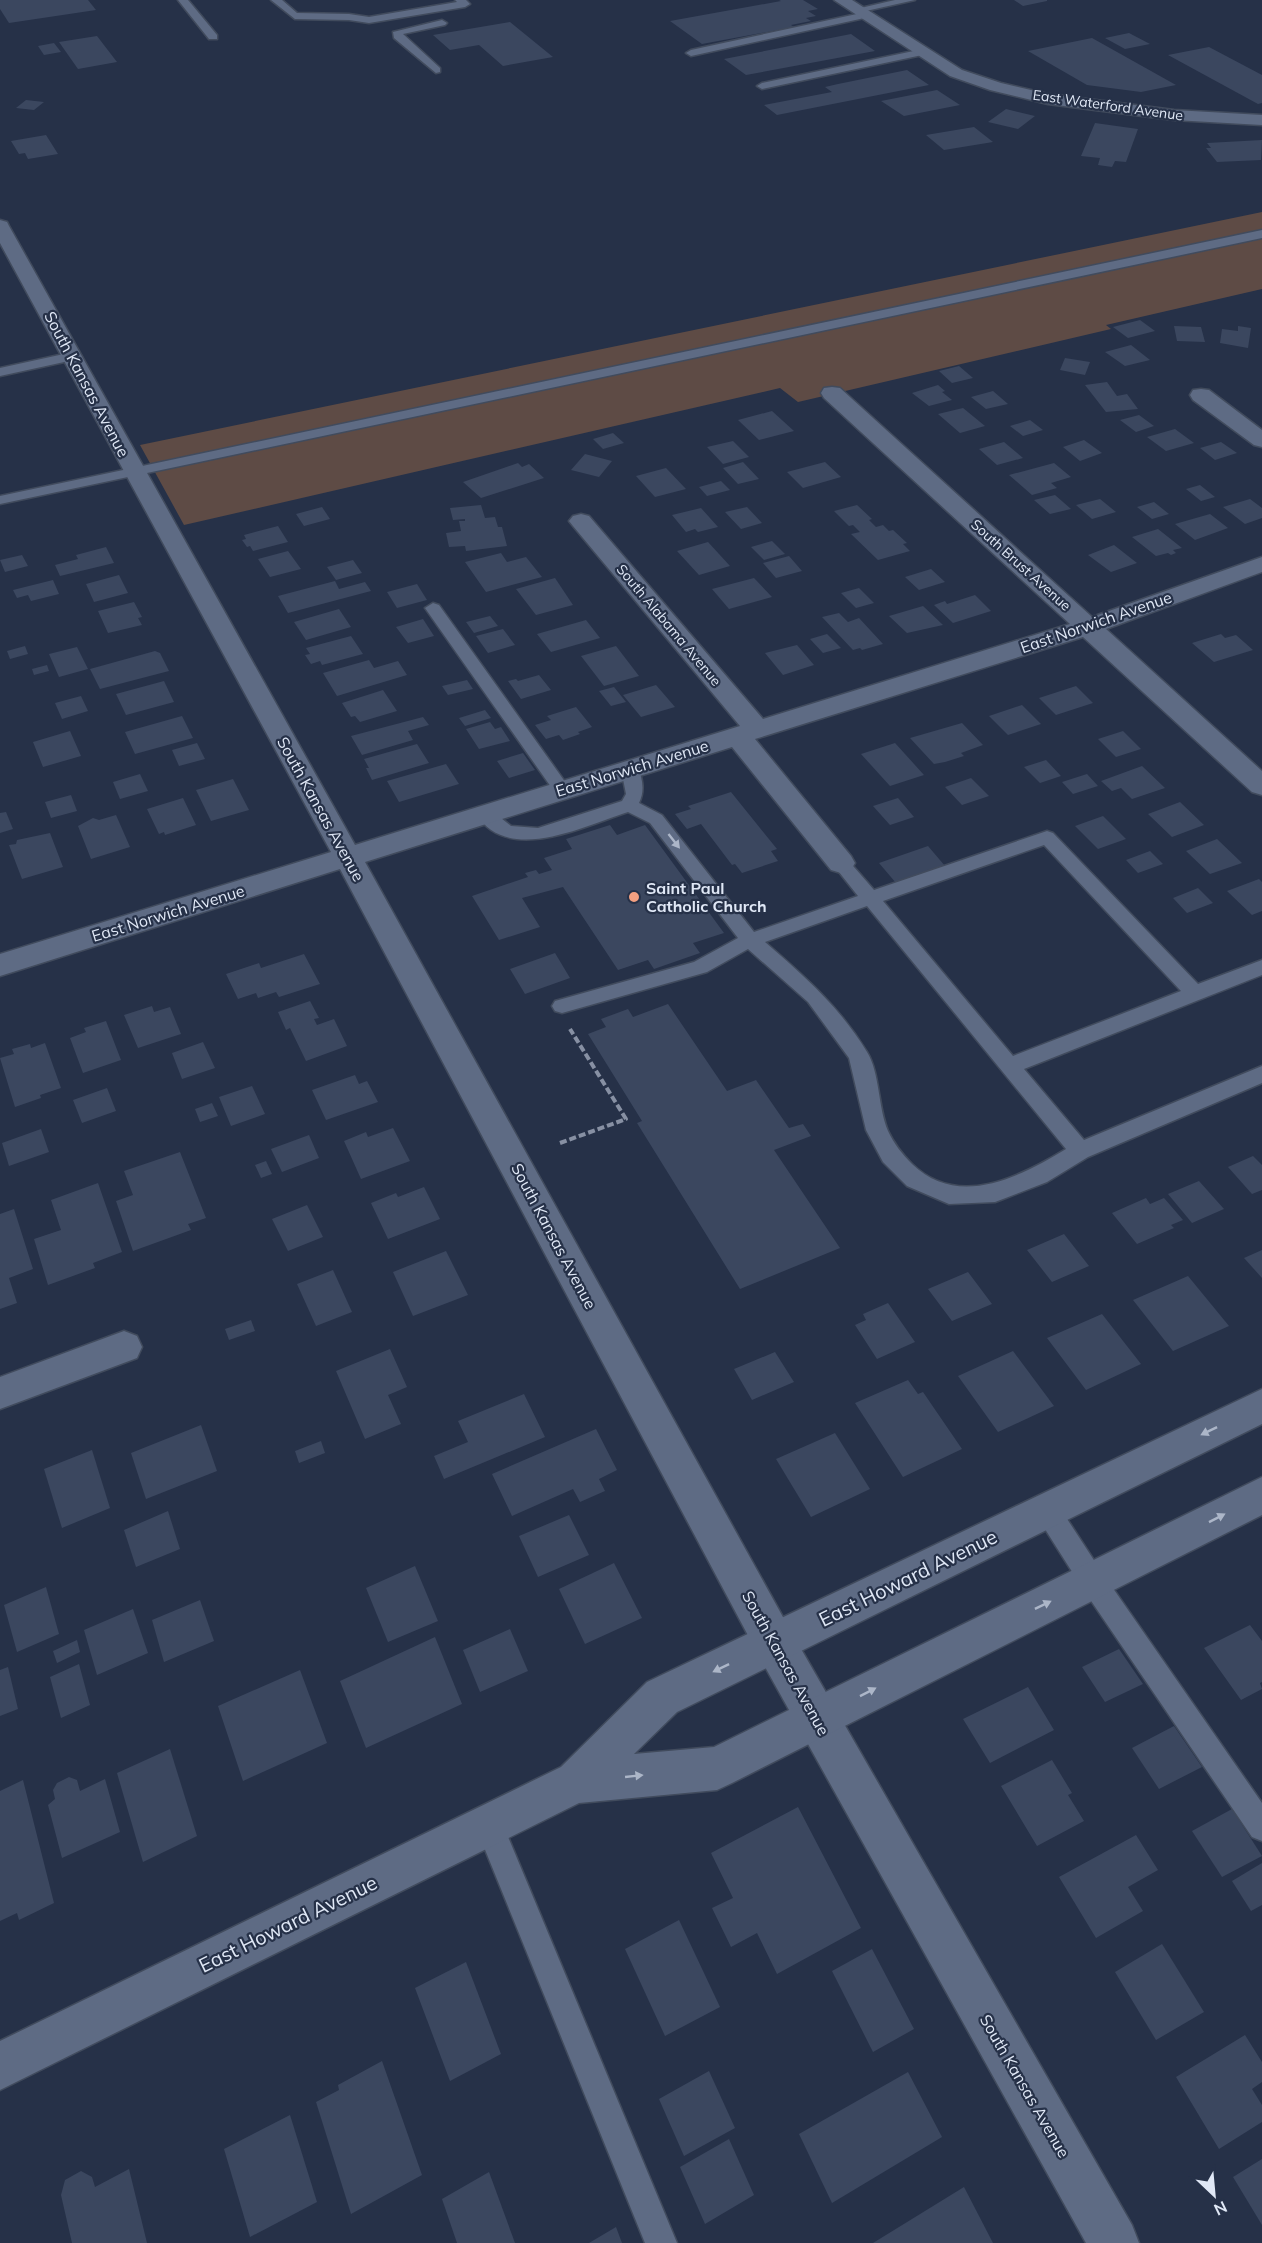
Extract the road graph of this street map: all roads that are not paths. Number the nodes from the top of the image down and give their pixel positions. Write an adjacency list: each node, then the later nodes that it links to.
1 (183, 0): 9 (lane)
2 (276, 0): 5 (lane)
3 (842, 0): 7 (street, East Waterford Avenue)
4 (910, 0): 7 (lane)
5 (463, 2): 6 (lane)
6 (473, 12)
7 (862, 13): 10 (street, East Waterford Avenue); 11 (lane)
8 (456, 20): 12 (lane)
9 (213, 37)
10 (923, 52): 13 (lane); 14 (street, East Waterford Avenue)
11 (691, 53)
12 (436, 70)
13 (762, 86)
14 (1262, 120)
15 (0, 226): 17 (street, South Kansas Avenue)
16 (1262, 234): 22 (lane)
17 (74, 356): 18 (lane); 22 (street, South Kansas Avenue)
18 (0, 372)
19 (832, 393): 27 (street, South Brust Avenue)
20 (1201, 395): 21 (street)
21 (1262, 440)
22 (135, 472): 23 (lane); 34 (street, South Kansas Avenue)
23 (0, 500)
24 (581, 521): 28 (street, South Alabama Avenue)
25 (1262, 564): 27 (street, East Norwich Avenue)
26 (433, 608): 31 (lane)
27 (1088, 627): 28 (street, East Norwich Avenue); 30 (street, South Brust Avenue)
28 (747, 732): 29 (street, East Norwich Avenue); 35 (street, South Alabama Avenue)
29 (630, 769): 31 (street, East Norwich Avenue); 32 (lane)
30 (1262, 786)
31 (562, 790): 33 (street, East Norwich Avenue)
32 (629, 805): 33 (lane); 37 (lane, one-way to 37)
33 (485, 814): 34 (street, East Norwich Avenue)
34 (348, 857): 38 (street, East Norwich Avenue); 51 (street, South Kansas Avenue)
35 (841, 863): 36 (lane)
36 (871, 898): 37 (lane); 40 (lane); 42 (lane)
37 (750, 940): 41 (lane); 44 (lane)
38 (0, 965)
39 (1262, 967): 40 (lane)
40 (1195, 994): 42 (lane)
41 (562, 1006)
42 (1010, 1066): 44 (lane)
43 (1262, 1074): 44 (lane)
44 (1080, 1151)
45 (124, 1347): 46 (street)
46 (0, 1393)
47 (1262, 1406): 49 (street, East Howard Avenue, one-way to 49)
48 (1262, 1495): 50 (street, East Howard Avenue, one-way to 48)
49 (1047, 1510): 50 (lane); 51 (street, East Howard Avenue)
50 (1092, 1580): 52 (street, East Howard Avenue, one-way to 50); 55 (lane)
51 (774, 1642): 52 (street, South Kansas Avenue); 53 (street, East Howard Avenue, one-way to 53)
52 (816, 1718): 53 (street, East Howard Avenue, one-way to 52); 58 (street, South Kansas Avenue)
53 (576, 1782): 54 (street, East Howard Avenue)
54 (489, 1825): 56 (street, East Howard Avenue); 57 (lane)
55 (1262, 1827)
56 (0, 2066)
57 (661, 2243)
58 (1114, 2243)

